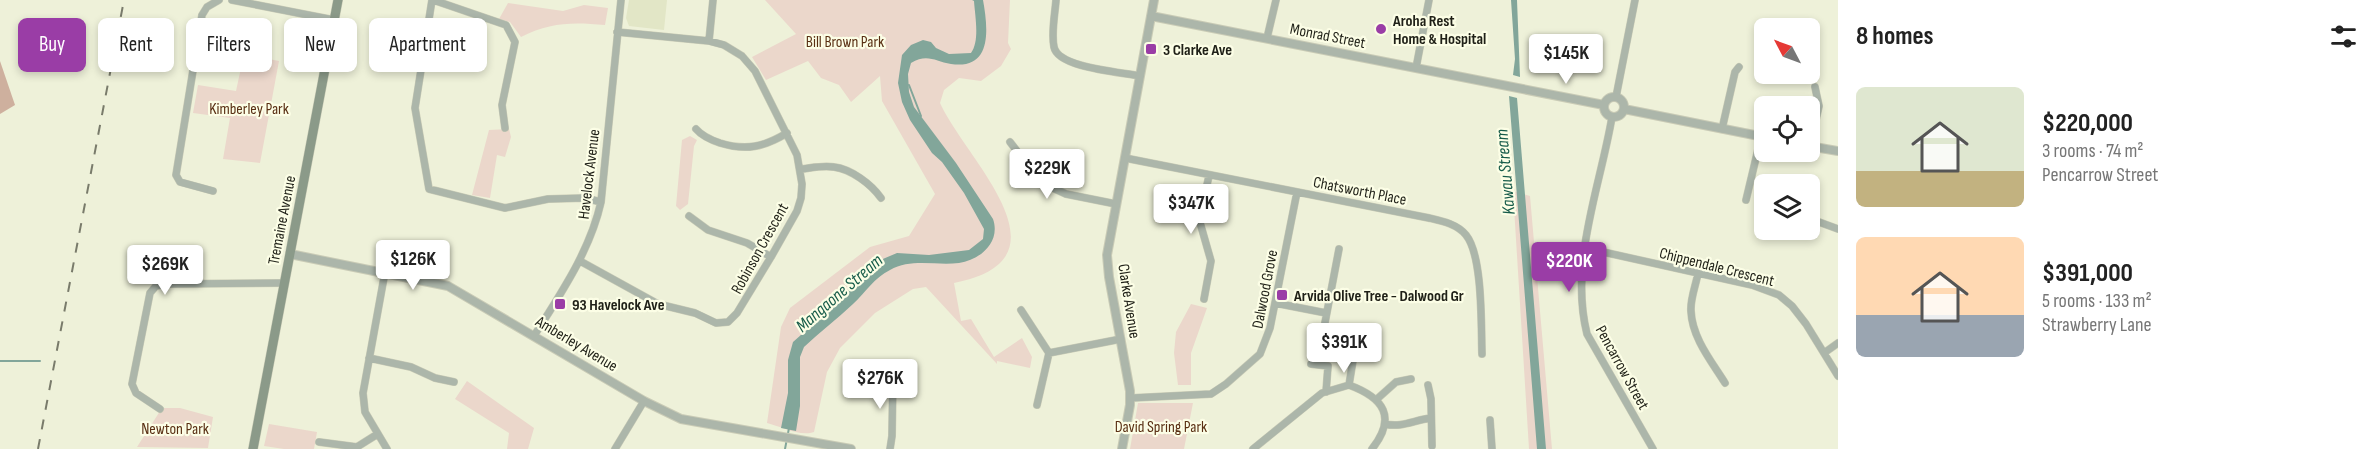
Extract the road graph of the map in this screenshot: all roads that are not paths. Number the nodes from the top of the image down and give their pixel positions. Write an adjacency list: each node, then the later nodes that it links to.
1 (219, 0): 40 (street)
2 (232, 0): 13 (street)
3 (338, 0): 14 (main road, Tremaine Avenue)
4 (433, 0): 28 (street); 44 (street)
5 (621, 0): 15 (street, Havelock Avenue)
6 (713, 0): 17 (street)
7 (1056, 0): 21 (street)
8 (1154, 0): 12 (street, Clarke Avenue)
9 (1276, 0): 16 (street)
10 (1429, 0): 19 (street)
11 (1635, 0): 24 (street)
12 (1151, 16): 16 (street, Monrad Street); 21 (street, Clarke Avenue)
13 (324, 18)
14 (334, 18)
15 (617, 32): 17 (street, Robinson Crescent); 44 (street, Havelock Avenue)
16 (1267, 38): 19 (street, Monrad Street)
17 (709, 40): 31 (street, Robinson Crescent)
18 (1739, 67): 30 (street)
19 (1416, 69): 25 (street, Monrad Street)
20 (324, 72): 51 (main road, Tremaine Avenue)
21 (1140, 76): 36 (street, Clarke Avenue)
22 (1815, 87): 23 (street)
23 (1817, 96)
24 (1616, 98): 25 (street); 26 (street)
25 (1604, 105): 27 (street)
26 (1624, 109): 27 (street); 30 (street)
27 (1612, 117): 49 (street, Pencarrow Street)
28 (505, 128)
29 (696, 129): 31 (street)
30 (1722, 129): 32 (street)
31 (787, 133): 38 (street, Robinson Crescent)
32 (1754, 135)
33 (1010, 142): 45 (street)
34 (1820, 148): 35 (street)
35 (1838, 151)
36 (1125, 158): 39 (street, Chatsworth Place); 45 (street, Clarke Avenue)
37 (1756, 162): 43 (street)
38 (801, 170): 42 (street); 52 (street, Robinson Crescent)
39 (1209, 176): 41 (street, Chatsworth Place); 57 (street)
40 (213, 191)
41 (1297, 192): 58 (street, Dalwood Grove); 66 (street, Chatsworth Place)
42 (880, 198)
43 (1746, 200)
44 (601, 202): 53 (street, Havelock Avenue)
45 (1116, 204): 62 (street, Clarke Avenue)
46 (689, 216): 52 (street)
47 (1820, 222): 48 (street)
48 (1838, 230)
49 (1584, 248): 55 (street, Chippendale Crescent); 97 (street, Pencarrow Street)
50 (1339, 249): 60 (street)
51 (290, 254): 54 (street, Amberley Avenue); 56 (main road, Tremaine Avenue)
52 (771, 257): 53 (street, Robinson Crescent)
53 (580, 261): 61 (street, Havelock Avenue)
54 (385, 272): 61 (street, Amberley Avenue); 67 (street)
55 (1698, 273): 65 (street, Chippendale Crescent); 73 (street)
56 (284, 283): 81 (street); 88 (main road, Tremaine Avenue)
57 (1204, 299)
58 (1275, 303): 60 (street); 77 (street, Dalwood Grove)
59 (1021, 310): 64 (street)
60 (1326, 313): 75 (street)
61 (534, 336): 79 (street, Amberley Avenue)
62 (1121, 339): 64 (street); 77 (street, Clarke Avenue)
63 (1838, 343): 65 (street)
64 (1049, 353): 80 (street)
65 (1824, 353): 70 (street, Chippendale Crescent)
66 (1482, 354)
67 (369, 358): 72 (street); 85 (street)
68 (1311, 364): 76 (street)
69 (893, 373): 92 (street)
70 (1838, 376)
71 (1411, 379): 78 (street)
72 (454, 382)
73 (1725, 383)
74 (1428, 385): 82 (street)
75 (1349, 386): 76 (street); 78 (street)
76 (1326, 392): 94 (street)
77 (1131, 398): 93 (street, Clarke Avenue)
78 (1377, 399): 84 (street)
79 (644, 401): 90 (street); 91 (street, Amberley Avenue)
80 (1037, 405)
81 (160, 409)
82 (1431, 418): 84 (street); 87 (street)
83 (1490, 420): 96 (street)
84 (1385, 424): 95 (street)
85 (376, 435): 86 (street); 89 (street)
86 (320, 442)
87 (1432, 447)
88 (254, 448)
89 (387, 449)
90 (615, 449)
91 (851, 449)
92 (890, 449)
93 (1122, 449)
94 (1253, 449)
95 (1372, 449)
96 (1492, 449)
97 (1653, 449)

